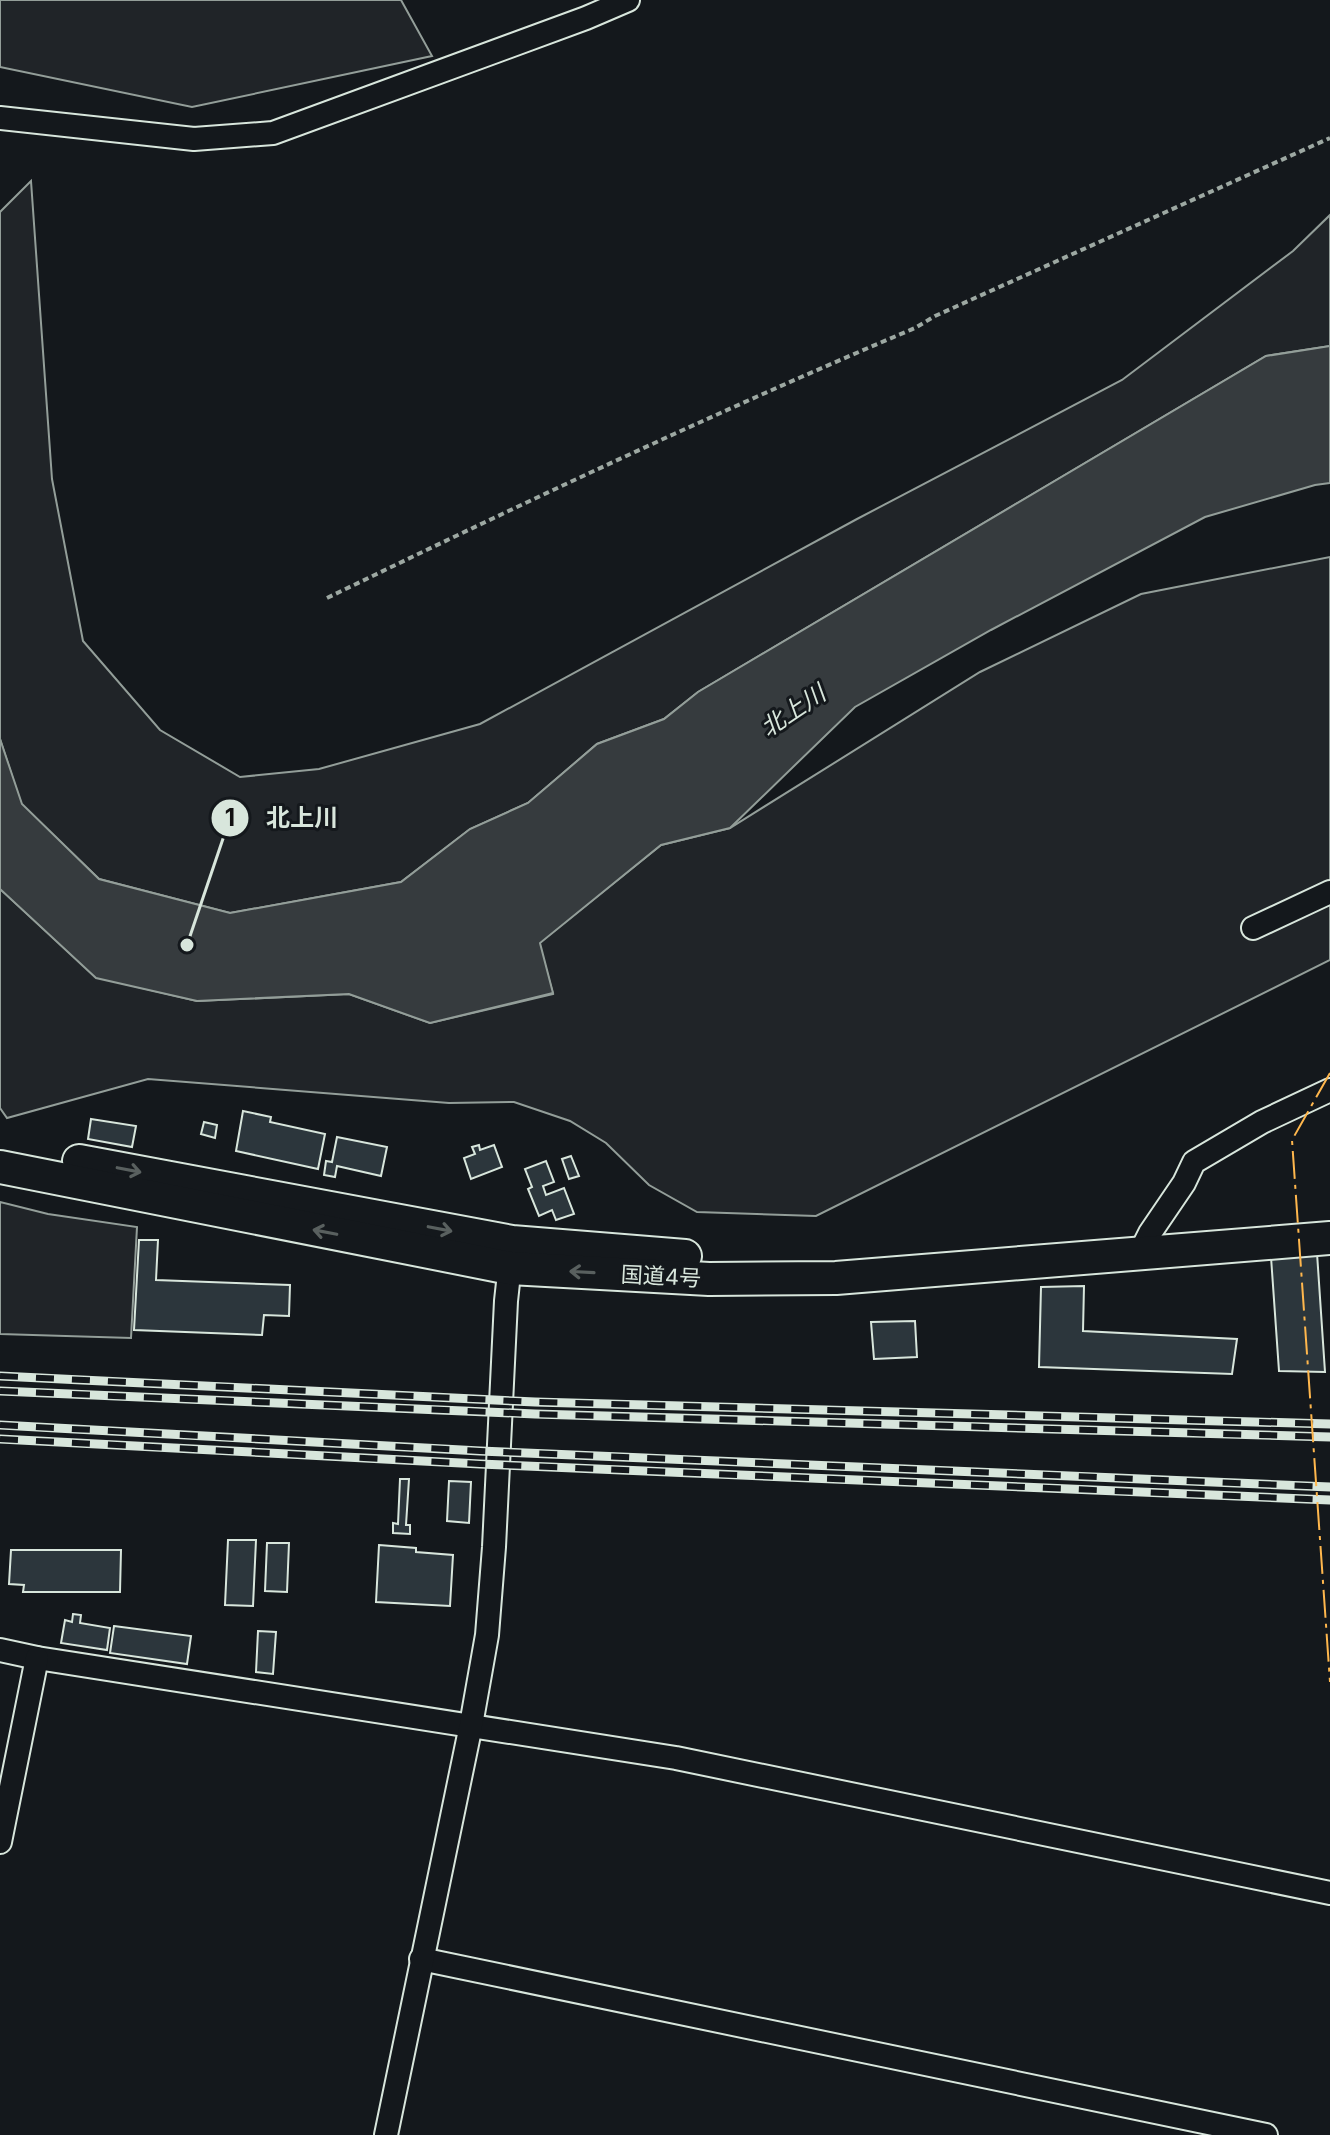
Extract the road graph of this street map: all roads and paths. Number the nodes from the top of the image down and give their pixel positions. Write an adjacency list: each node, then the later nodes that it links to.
1 (628, 0): 2 (street)
2 (0, 118)
3 (1330, 138): 4 (path)
4 (327, 598)
5 (1330, 892): 6 (street)
6 (1253, 928)
7 (1330, 1090): 11 (street)
8 (2, 1158): 12 (highway, 国道4号)
9 (1330, 1216): 11 (highway, 国道4号)
10 (1330, 1238): 11 (highway, 国道4号)
11 (1145, 1243): 12 (highway, 国道4号)
12 (511, 1255): 15 (street)
13 (0, 1650): 14 (street)
14 (37, 1658): 15 (street); 16 (street)
15 (471, 1725): 17 (street); 18 (street)
16 (0, 1842)
17 (1330, 1893)
18 (421, 1959): 19 (street); 20 (street)
19 (386, 2135)
20 (1266, 2135)

